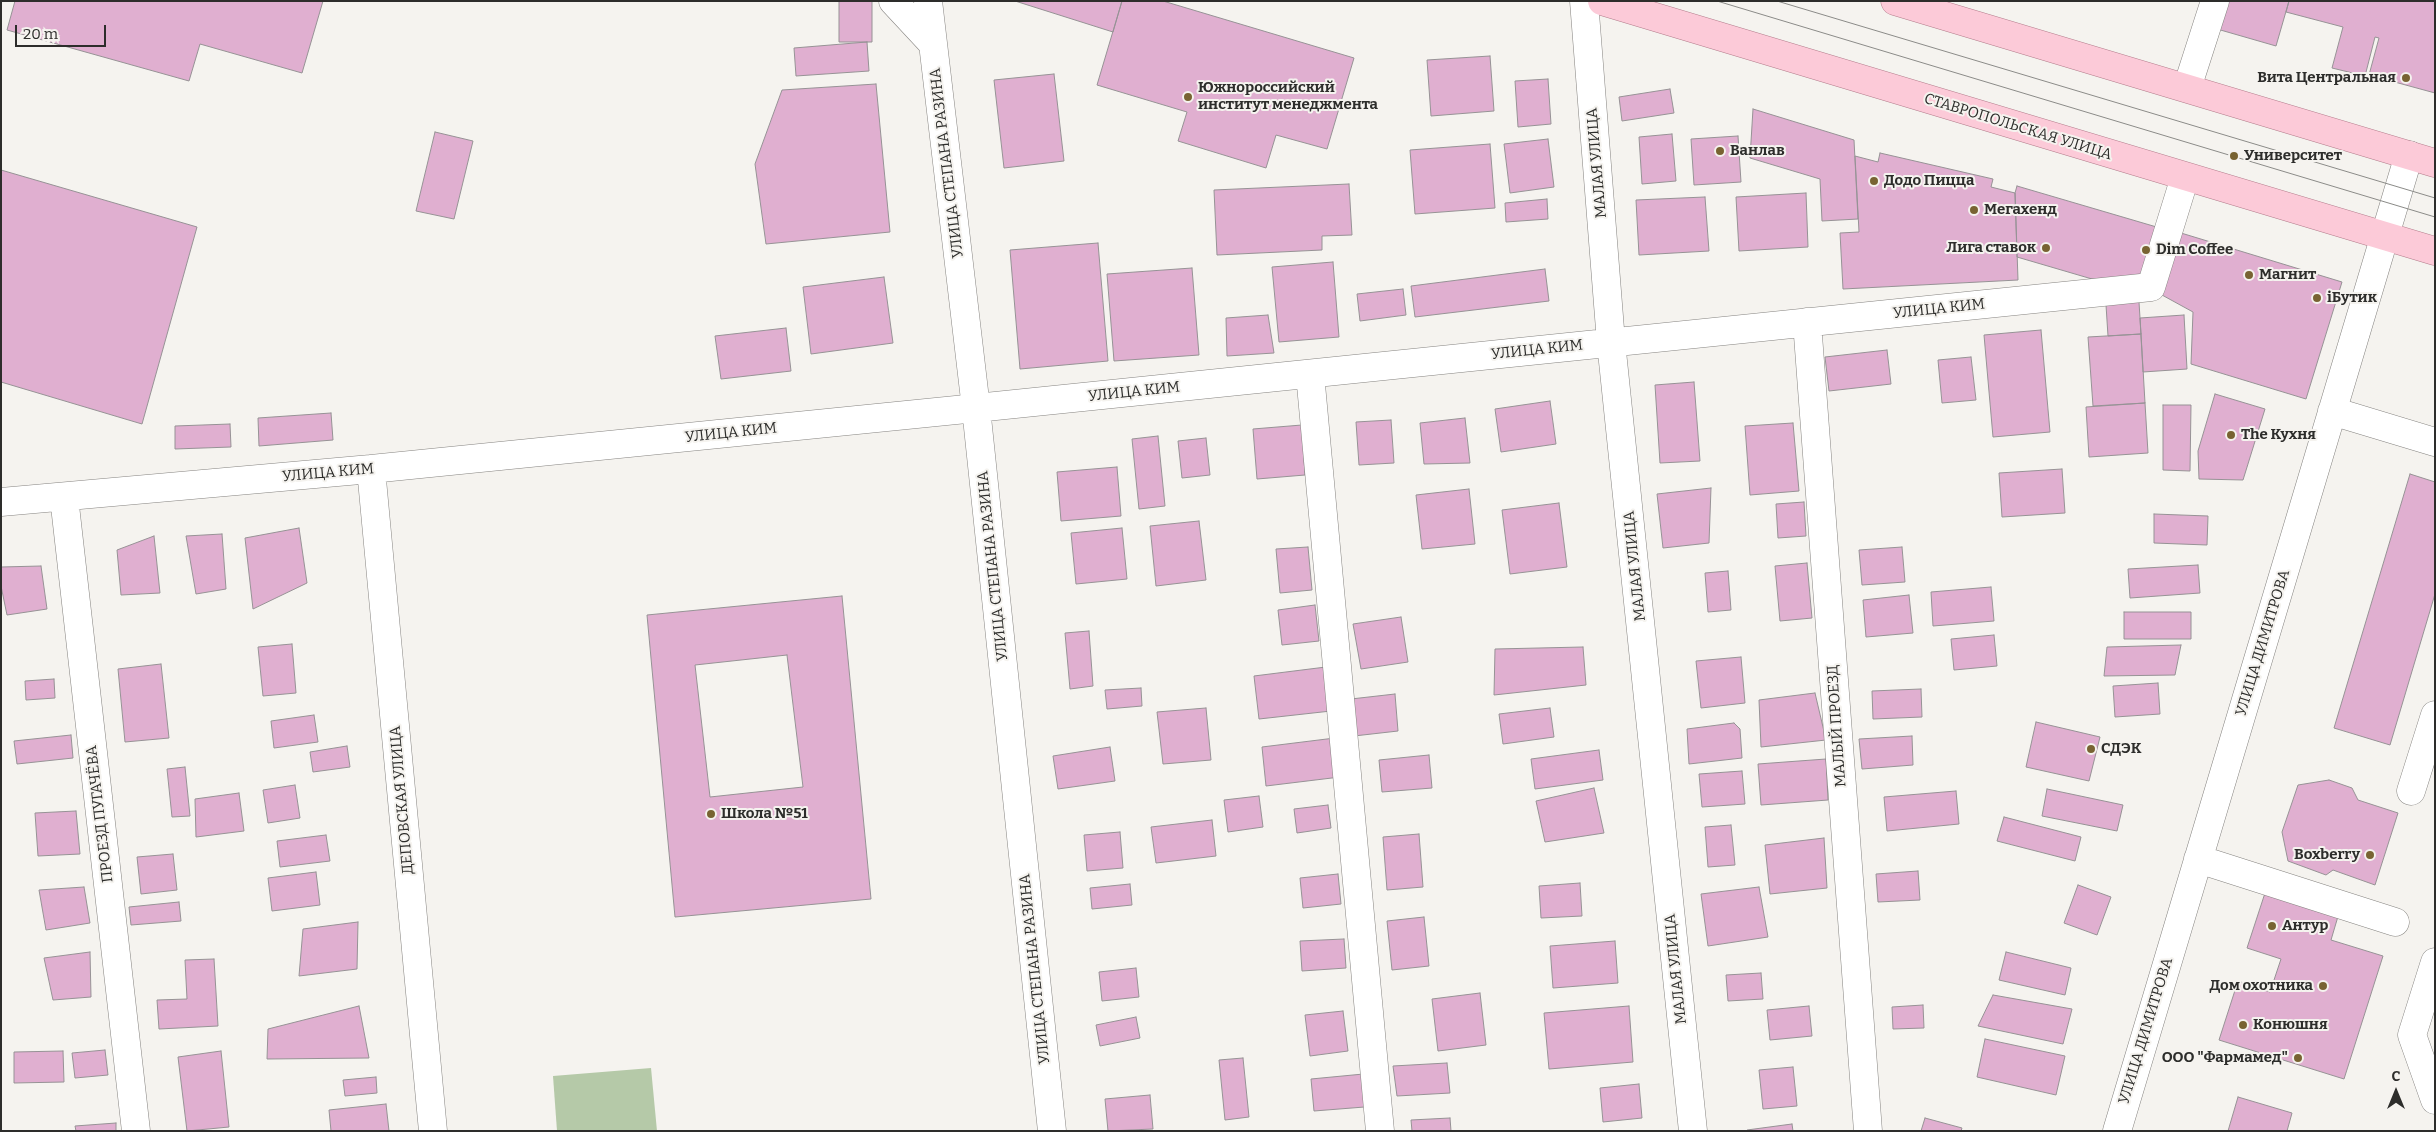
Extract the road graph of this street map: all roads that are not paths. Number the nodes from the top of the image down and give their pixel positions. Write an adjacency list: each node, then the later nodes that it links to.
1 (893, 1): 7 (street)
2 (928, 1): 7 (street, УЛИЦА СТЕПАНА РАЗИНА)
3 (1584, 1): 14 (street, МАЛАЯ УЛИЦА)
4 (1602, 1): 10 (main road, СТАВРОПОЛЬСКАЯ УЛИЦА)
5 (1895, 1): 8 (main road)
6 (2215, 1): 8 (street)
7 (933, 44): 16 (street, УЛИЦА СТЕПАНА РАЗИНА)
8 (2188, 88): 9 (main road)
9 (2422, 159): 11 (street, УЛИЦА ДИМИТРОВА)
10 (2185, 177): 11 (main road, СТАВРОПОЛЬСКАЯ УЛИЦА); 13 (street, УЛИЦА КИМ)
11 (2384, 237): 12 (main road, СТАВРОПОЛЬСКАЯ УЛИЦА); 17 (street, УЛИЦА ДИМИТРОВА)
12 (2435, 251)
13 (1807, 322): 14 (street, УЛИЦА КИМ); 33 (street, МАЛЫЙ ПРОЕЗД)
14 (1611, 342): 15 (street, УЛИЦА КИМ); 32 (street, МАЛАЯ УЛИЦА)
15 (1310, 374): 16 (street, УЛИЦА КИМ); 31 (street)
16 (976, 408): 19 (street, УЛИЦА КИМ); 30 (street, УЛИЦА СТЕПАНА РАЗИНА)
17 (2332, 411): 18 (street); 24 (street, УЛИЦА ДИМИТРОВА)
18 (2435, 442)
19 (371, 469): 20 (street, УЛИЦА КИМ); 29 (street, ДЕПОВСКАЯ УЛИЦА)
20 (64, 497): 21 (street, УЛИЦА КИМ); 28 (street, ПРОЕЗД ПУГАЧЁВА)
21 (1, 502)
22 (2435, 715): 23 (street)
23 (2411, 791)
24 (2198, 859): 25 (street); 34 (street, УЛИЦА ДИМИТРОВА)
25 (2395, 922)
26 (2435, 962): 27 (street)
27 (2435, 1100)
28 (136, 1131)
29 (433, 1131)
30 (1052, 1131)
31 (1380, 1131)
32 (1693, 1131)
33 (1868, 1131)
34 (2117, 1131)

